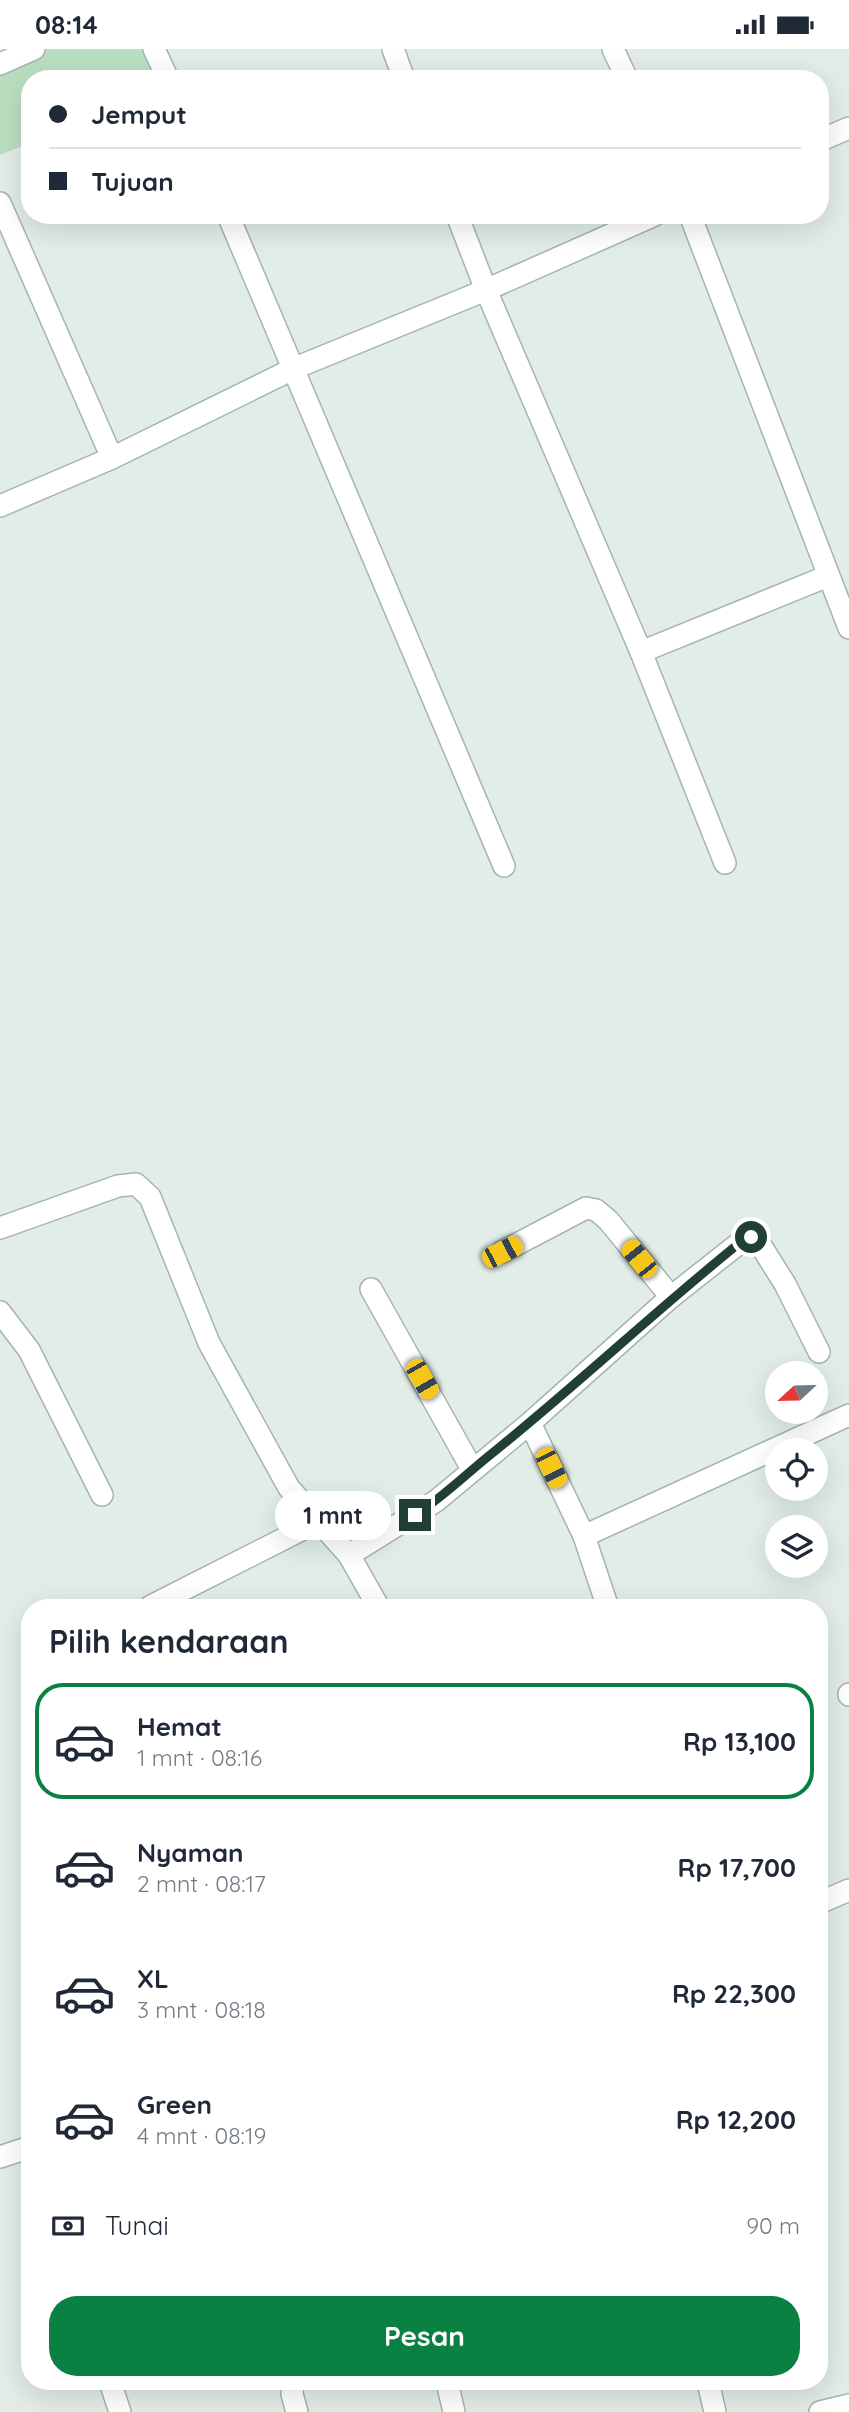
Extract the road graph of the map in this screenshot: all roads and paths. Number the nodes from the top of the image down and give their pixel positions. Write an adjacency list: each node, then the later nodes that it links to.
1 (34, 49): 5 (street)
2 (154, 49): 6 (street)
3 (393, 49): 7 (street)
4 (613, 49): 8 (street)
5 (0, 64)
6 (164, 70)
7 (401, 70)
8 (623, 70)
9 (849, 128): 10 (street)
10 (829, 137)
11 (0, 203): 18 (street)
12 (232, 224): 17 (street)
13 (460, 224): 16 (street)
14 (635, 224): 16 (street)
15 (693, 224): 20 (street)
16 (486, 290): 17 (street); 22 (street)
17 (295, 368): 18 (street); 24 (street)
18 (112, 458): 19 (street)
19 (0, 506)
20 (828, 576): 21 (street); 22 (street)
21 (849, 628)
22 (641, 652): 23 (street)
23 (725, 863)
24 (504, 866)
25 (0, 1229): 35 (street)
26 (502, 1252): 28 (street)
27 (371, 1289): 33 (street)
28 (671, 1297): 30 (street); 32 (street)
29 (0, 1312): 34 (street)
30 (819, 1352)
31 (849, 1415): 36 (street)
32 (530, 1423): 33 (street); 36 (street)
33 (472, 1469): 37 (street)
34 (102, 1495)
35 (319, 1521): 37 (street); 38 (street)
36 (584, 1536): 40 (street)
37 (349, 1555): 39 (street)
38 (165, 1599)
39 (374, 1599)
40 (605, 1599)
41 (848, 1892): 42 (street)
42 (828, 1900)
43 (21, 2150): 44 (street)
44 (0, 2157)
45 (113, 2390): 50 (street)
46 (292, 2390): 51 (street)
47 (449, 2390): 52 (street)
48 (710, 2390): 53 (street)
49 (849, 2405): 54 (street)
50 (120, 2412)
51 (297, 2412)
52 (454, 2412)
53 (715, 2412)
54 (820, 2412)

